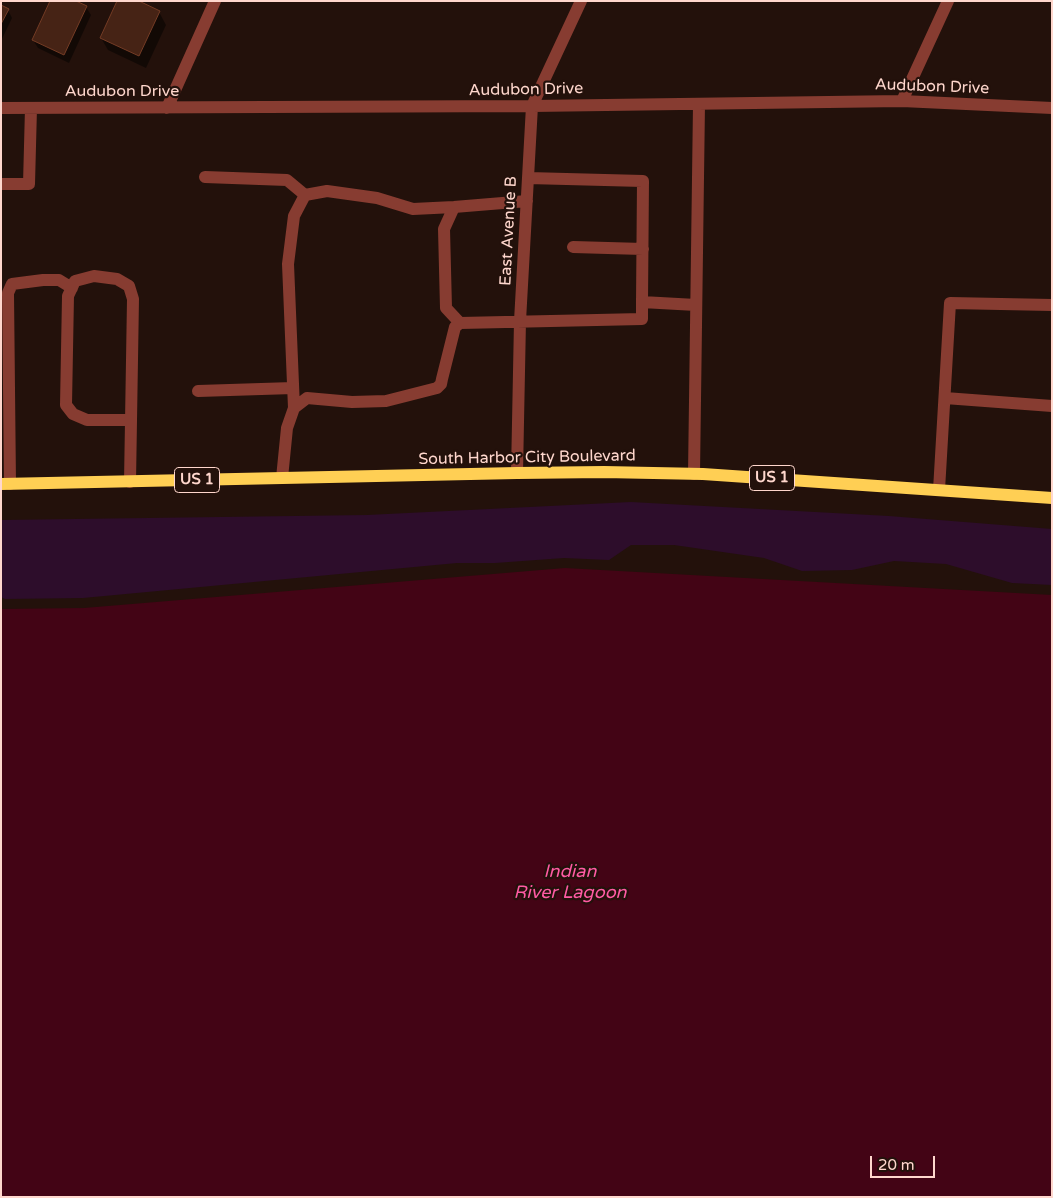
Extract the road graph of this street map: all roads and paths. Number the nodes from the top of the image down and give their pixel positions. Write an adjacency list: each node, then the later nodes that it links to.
1 (215, 1): 9 (street)
2 (581, 1): 6 (street, East Avenue B)
3 (948, 1): 4 (street)
4 (902, 101): 5 (street, Audubon Drive); 10 (street, Audubon Drive)
5 (698, 104): 6 (street, Audubon Drive); 21 (street)
6 (532, 106): 9 (street, Audubon Drive); 12 (street, East Avenue B)
7 (1, 108): 8 (street, Audubon Drive)
8 (31, 108): 9 (street, Audubon Drive); 13 (street)
9 (167, 108)
10 (1052, 108)
11 (205, 177): 14 (street)
12 (528, 178): 15 (street, East Avenue B); 18 (street)
13 (1, 184)
14 (305, 195): 16 (street); 25 (street)
15 (527, 200): 16 (street); 23 (street, East Avenue B)
16 (454, 207): 24 (street)
17 (573, 248): 18 (street)
18 (643, 249): 20 (street)
19 (72, 288): 30 (street); 30 (street); 35 (street)
20 (642, 302): 21 (street); 23 (street)
21 (696, 305): 32 (street)
22 (1052, 305): 27 (street)
23 (520, 321): 24 (street); 31 (street, East Avenue B)
24 (460, 323): 29 (street)
25 (293, 388): 26 (street); 29 (street)
26 (198, 391)
27 (945, 398): 28 (street); 36 (street)
28 (1052, 406)
29 (294, 408): 33 (street)
30 (131, 420): 34 (street)
31 (517, 473): 32 (main road, South Harbor City Boulevard / US 1); 33 (main road, South Harbor City Boulevard / US 1)
32 (694, 474): 36 (main road, South Harbor City Boulevard / US 1)
33 (282, 478): 34 (main road, South Harbor City Boulevard / US 1)
34 (130, 482): 35 (main road, South Harbor City Boulevard / US 1)
35 (6, 484)
36 (939, 490): 37 (main road, South Harbor City Boulevard / US 1)
37 (1052, 498)

